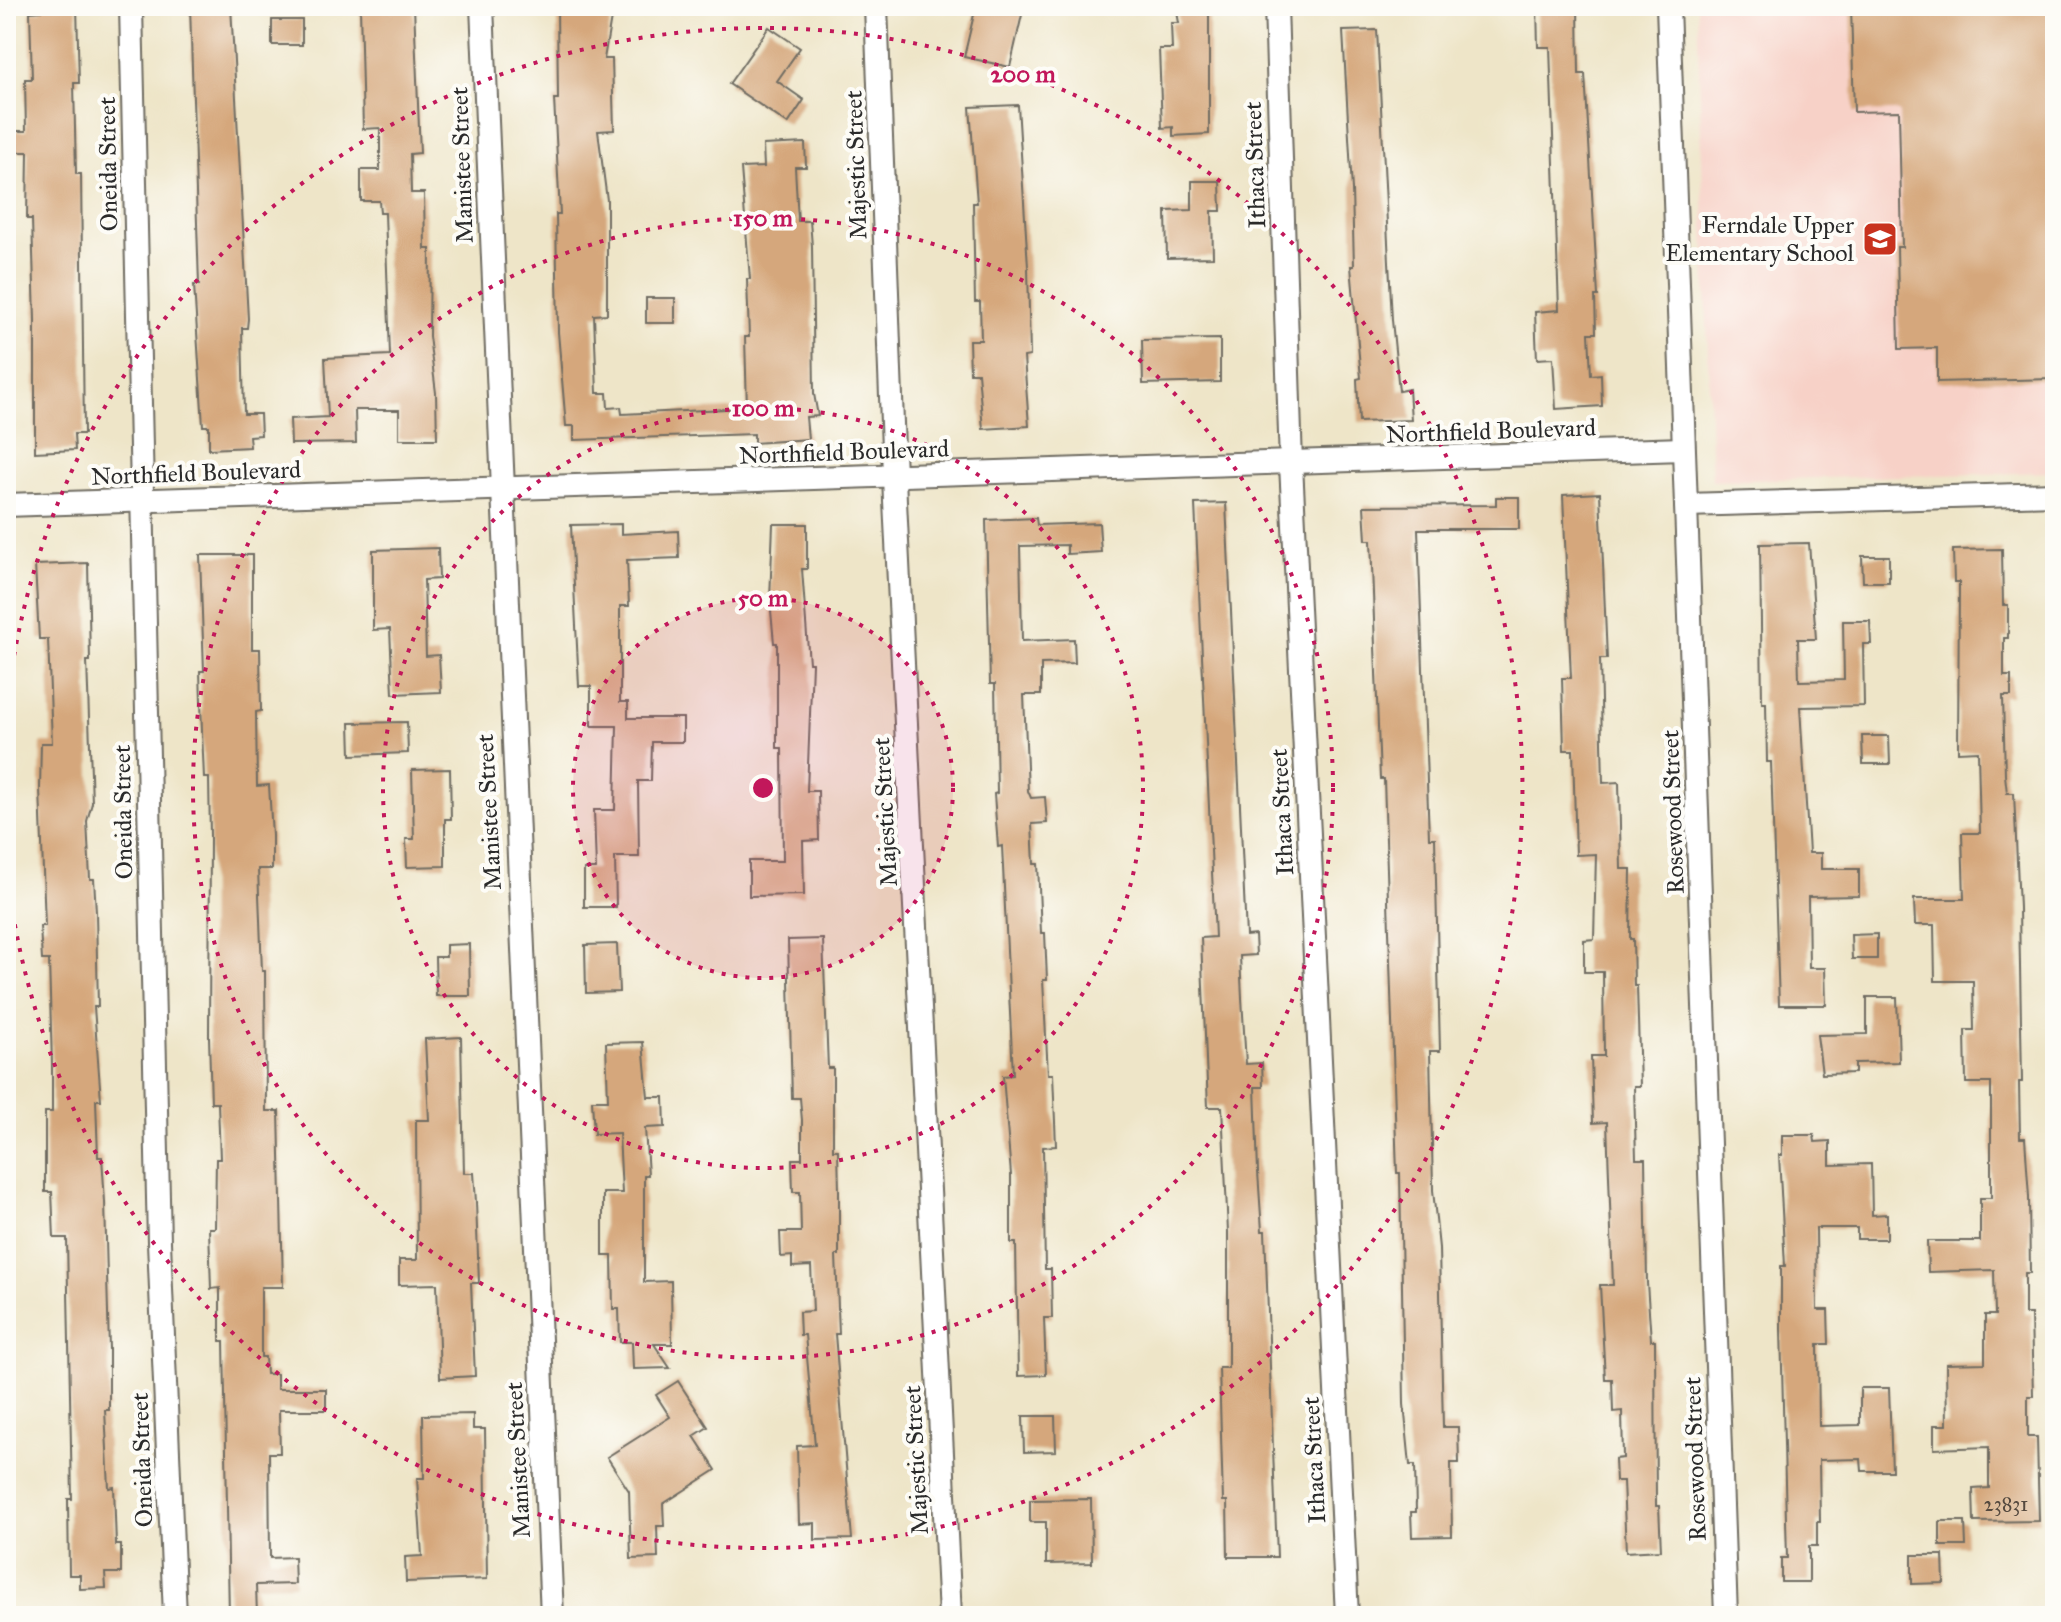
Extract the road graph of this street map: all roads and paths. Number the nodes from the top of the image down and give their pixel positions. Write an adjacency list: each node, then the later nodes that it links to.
1 (131, 6): 11 (street, Oneida Street)
2 (482, 6): 9 (street, Manistee Street)
3 (876, 6): 8 (street, Majestic Street)
4 (1276, 6): 7 (street, Ithaca Street)
5 (1668, 6): 6 (street, Rosewood Street)
6 (1683, 449): 7 (street, Northfield Boulevard); 13 (street, Rosewood Street)
7 (1291, 464): 8 (street, Northfield Boulevard); 17 (street, Ithaca Street)
8 (894, 477): 9 (street, Northfield Boulevard); 16 (street, Majestic Street)
9 (501, 490): 11 (street, Northfield Boulevard); 15 (street, Manistee Street)
10 (2055, 494): 13 (street)
11 (142, 501): 12 (street, Northfield Boulevard); 14 (street, Oneida Street)
12 (6, 505)
13 (1686, 505): 18 (street, Rosewood Street)
14 (175, 1616)
15 (552, 1616)
16 (950, 1616)
17 (1347, 1616)
18 (1726, 1616)

